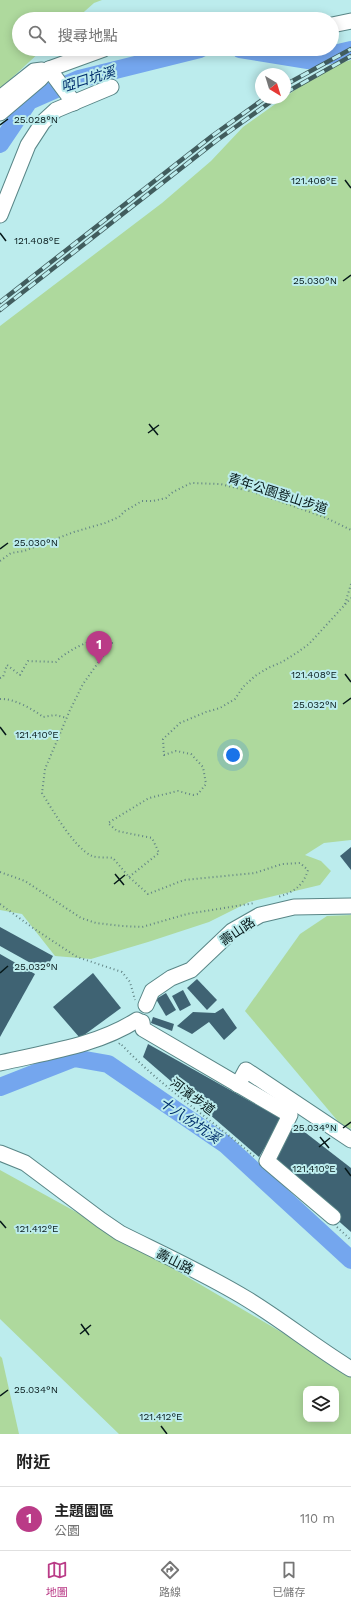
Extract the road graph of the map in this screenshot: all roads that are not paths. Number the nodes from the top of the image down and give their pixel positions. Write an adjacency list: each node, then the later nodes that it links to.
1 (351, 21): 2 (street)
2 (339, 24)
3 (82, 56): 4 (street)
4 (52, 74): 6 (street); 7 (street); 8 (street)
5 (111, 87): 7 (street)
6 (0, 98)
7 (74, 103): 9 (street)
8 (0, 113)
9 (0, 215)
10 (351, 906): 11 (street, 壽山路)
11 (141, 1013): 12 (street, 壽山路); 13 (street)
12 (0, 1063)
13 (238, 1085): 14 (street); 16 (street)
14 (351, 1140)
15 (0, 1153): 17 (street, 壽山路)
16 (334, 1221)
17 (351, 1369)

